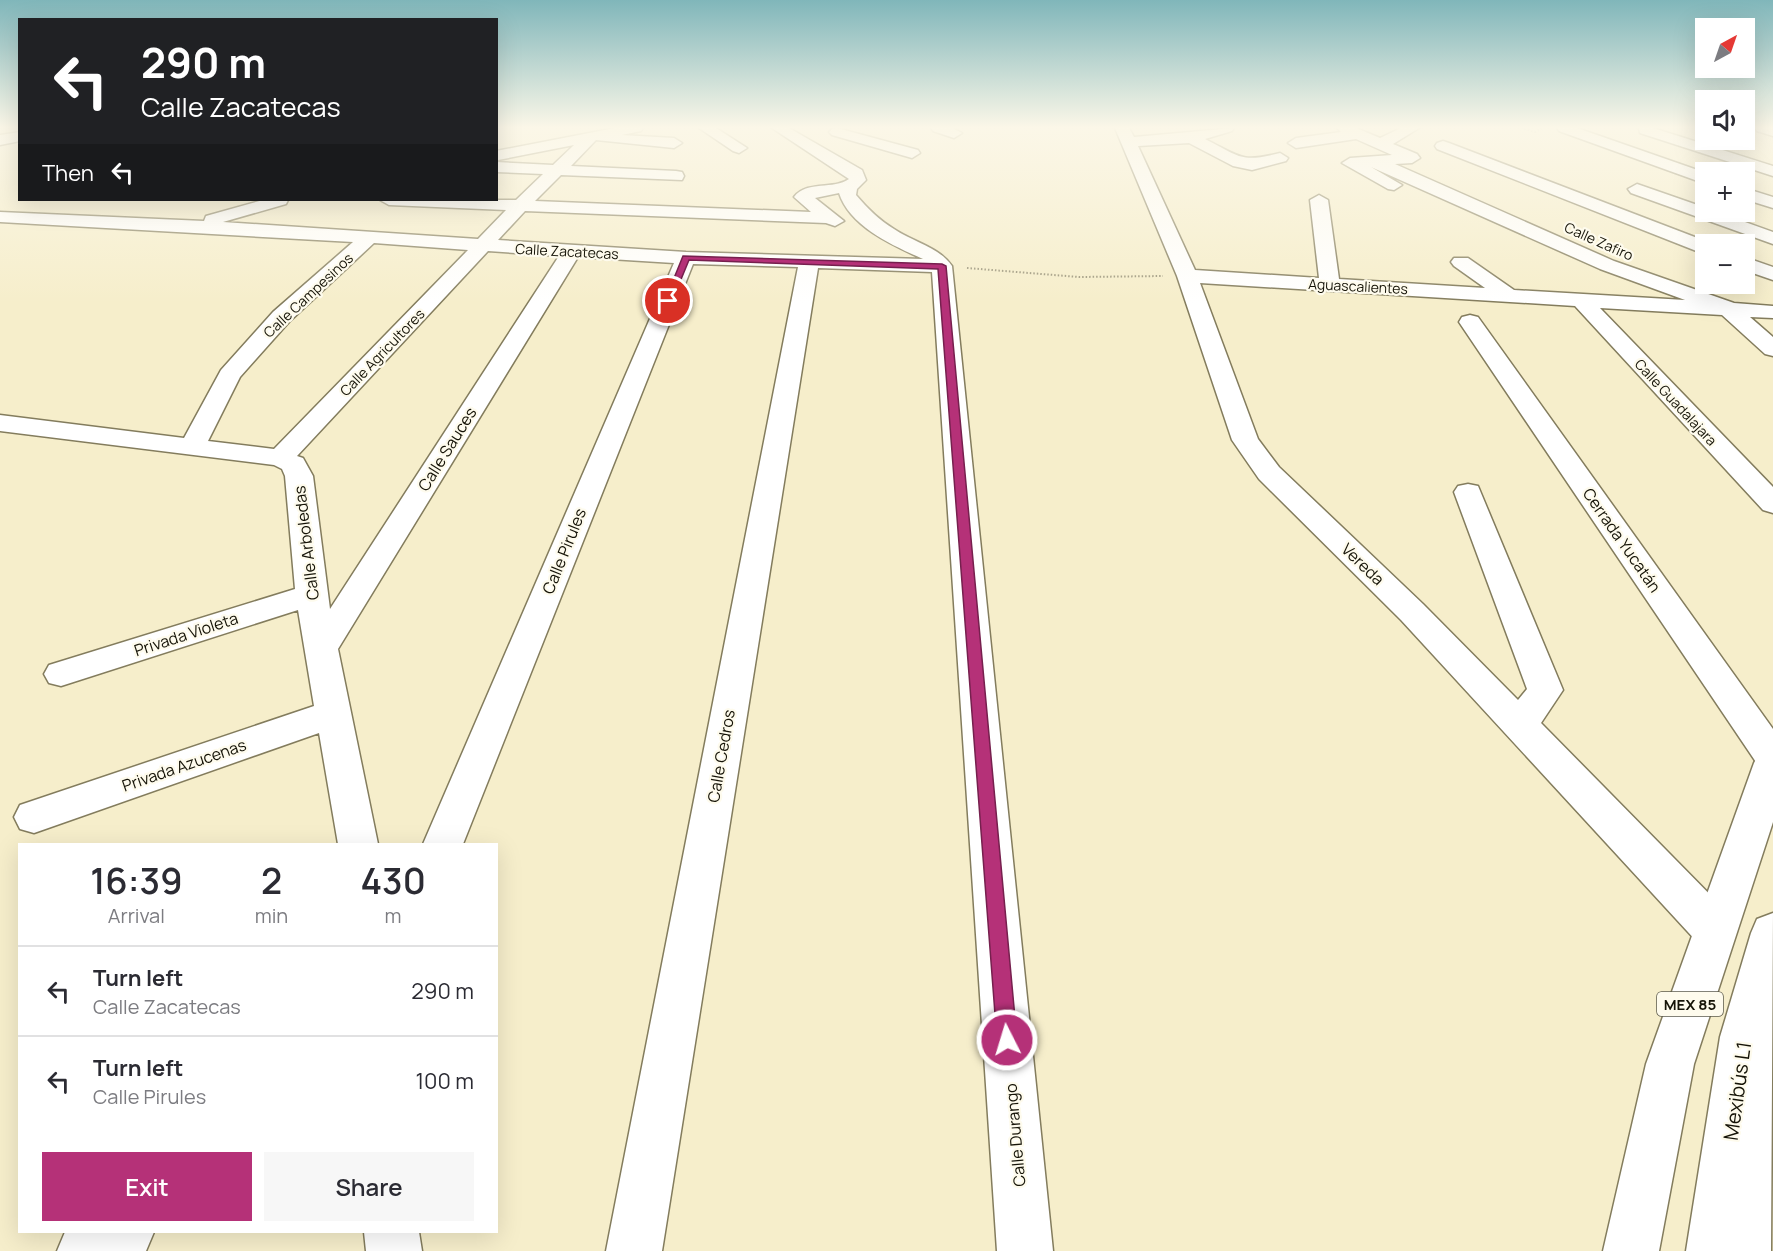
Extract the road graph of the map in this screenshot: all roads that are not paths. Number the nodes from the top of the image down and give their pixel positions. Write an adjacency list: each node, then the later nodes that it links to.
1 (540, 186): 13 (street, Calle Agricultores)
2 (1149, 186): 37 (street, Vereda)
3 (1398, 186): 33 (street)
4 (1447, 186): 33 (street)
5 (1547, 186): 24 (street)
6 (849, 187): 17 (street); 34 (street)
7 (1637, 189): 22 (street)
8 (1755, 197): 12 (street)
9 (1319, 200): 38 (street)
10 (277, 201): 19 (street)
11 (415, 201): 13 (street)
12 (1773, 203)
13 (521, 205): 17 (street); 26 (street, Calle Agricultores)
14 (1755, 209): 15 (street)
15 (1773, 215)
16 (0, 217): 18 (street, Calle Zacatecas)
17 (831, 218): 20 (street)
18 (37, 219): 19 (street, Calle Zacatecas); 23 (street)
19 (194, 226): 21 (street, Calle Zacatecas)
20 (849, 232)
21 (370, 237): 26 (street, Calle Zacatecas); 46 (street, Calle Campesinos)
22 (1773, 237)
23 (9, 238)
24 (1695, 244)
25 (866, 245): 32 (street)
26 (484, 246): 27 (street, Calle Zacatecas); 47 (street, Calle Agricultores)
27 (572, 251): 29 (street, Calle Zacatecas); 51 (street, Calle Sauces)
28 (1627, 253): 42 (street, Calle Zafiro)
29 (686, 258): 30 (street, Calle Zacatecas); 59 (street, Calle Pirules)
30 (809, 260): 32 (street, Calle Zacatecas); 67 (street, Calle Cedros)
31 (1461, 262): 39 (street)
32 (892, 264): 34 (street, Calle Zacatecas)
33 (1606, 265): 41 (street)
34 (942, 266): 68 (street, Calle Durango)
35 (1755, 267): 36 (street)
36 (1773, 274)
37 (1187, 276): 38 (street, Aguascalientes); 54 (street, Vereda)
38 (1332, 285): 39 (street, Aguascalientes)
39 (1508, 295): 40 (street, Aguascalientes)
40 (1580, 299): 41 (street, Aguascalientes); 49 (street, Calle Guadalajara)
41 (1727, 308): 42 (street, Aguascalientes); 44 (street)
42 (1765, 311)
43 (1470, 322): 55 (street, Cerrada Yucatán)
44 (1773, 349)
45 (0, 423): 46 (street)
46 (192, 447): 47 (street)
47 (280, 458): 50 (street, Calle Arboledas)
48 (1468, 492): 54 (street)
49 (1773, 504)
50 (311, 595): 51 (street, Calle Arboledas); 52 (street, Privada Violeta)
51 (322, 648): 53 (street, Calle Arboledas)
52 (62, 674)
53 (334, 713): 57 (street, Privada Azucenas); 58 (street, Calle Arboledas)
54 (1520, 725): 60 (street, Vereda)
55 (1773, 758)
56 (1773, 764): 60 (street, MEX 85)
57 (34, 818)
58 (358, 843)
59 (443, 843)
60 (1715, 930): 69 (street, MEX 85)
61 (1773, 933): 70 (street, Mexibús L1)
62 (1773, 1031): 71 (street, Mexibús L1)
63 (124, 1233): 65 (street)
64 (392, 1233): 66 (street)
65 (85, 1251)
66 (394, 1251)
67 (634, 1251)
68 (1025, 1251)
69 (1631, 1251)
70 (1714, 1251)
71 (1743, 1251)

